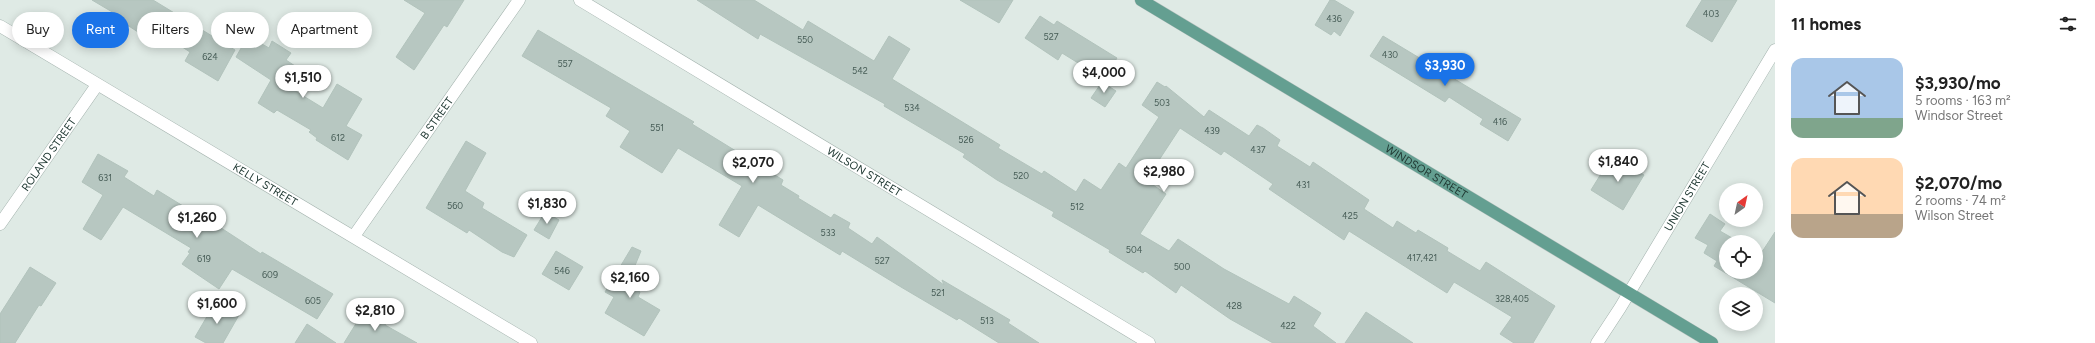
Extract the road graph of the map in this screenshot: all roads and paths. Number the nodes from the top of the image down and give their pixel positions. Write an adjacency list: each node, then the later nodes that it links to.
1 (519, 0): 8 (street, B STREET)
2 (580, 0): 11 (street, WILSON STREET)
3 (1141, 0): 9 (main road, WINDSOR STREET)
4 (0, 26): 6 (street, KELLY STREET)
5 (1775, 50): 9 (street, UNION STREET)
6 (97, 85): 7 (street, ROLAND STREET); 8 (street, KELLY STREET)
7 (0, 224)
8 (354, 236): 10 (street, KELLY STREET)
9 (1629, 293): 12 (street, UNION STREET); 13 (main road, WINDSOR STREET)
10 (531, 343)
11 (1150, 343)
12 (1597, 343)
13 (1712, 343)

